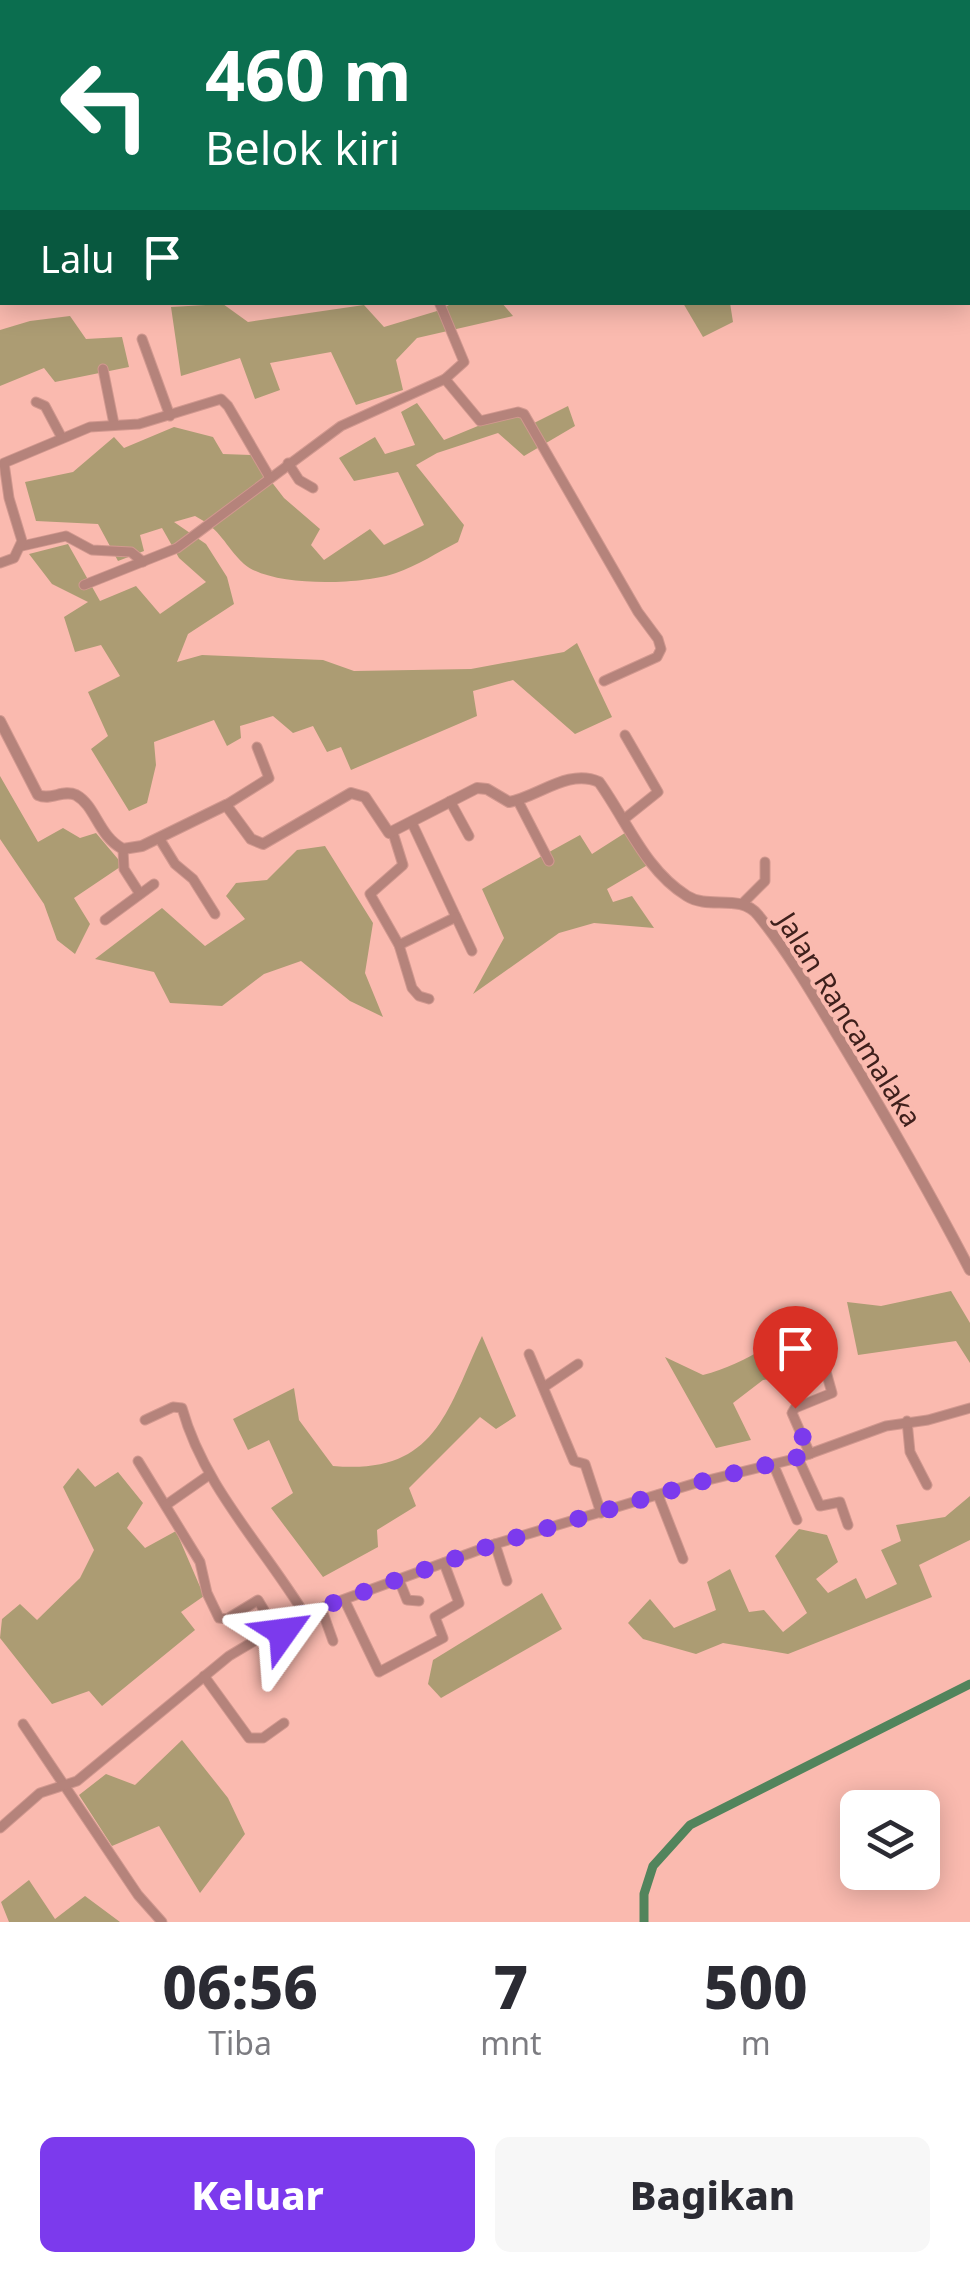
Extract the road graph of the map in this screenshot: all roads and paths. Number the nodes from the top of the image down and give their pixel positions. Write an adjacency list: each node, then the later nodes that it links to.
1 (440, 305): 4 (street)
2 (142, 340): 6 (street)
3 (103, 369): 7 (street)
4 (445, 379): 9 (street); 16 (street)
5 (36, 402): 8 (street)
6 (170, 416): 7 (street); 10 (street)
7 (114, 424): 8 (street)
8 (62, 438): 12 (street)
9 (288, 464): 10 (street); 11 (street)
10 (270, 478): 13 (street)
11 (312, 488)
12 (22, 546): 13 (street); 14 (street)
13 (143, 562): 15 (street)
14 (0, 563)
15 (84, 585)
16 (604, 681)
17 (0, 721): 28 (street)
18 (625, 735): 23 (street)
19 (257, 747): 22 (street)
20 (450, 801): 21 (street); 24 (street); 26 (street)
21 (518, 801): 23 (street, Jalan Rancamalaka); 29 (street)
22 (226, 805): 25 (street); 27 (street)
23 (624, 820): 33 (street, Jalan Rancamalaka)
24 (412, 823): 25 (street); 35 (street)
25 (394, 832): 37 (street)
26 (469, 836)
27 (158, 838): 28 (street); 34 (street)
28 (123, 849): 32 (street)
29 (549, 861)
30 (766, 862): 33 (street)
31 (154, 884): 32 (street)
32 (140, 894): 36 (street)
33 (742, 904): 40 (street, Jalan Rancamalaka)
34 (216, 914)
35 (456, 917): 37 (street); 38 (street)
36 (105, 920)
37 (399, 945): 39 (street)
38 (472, 951)
39 (429, 998)
40 (970, 1270)
41 (818, 1343): 48 (street)
42 (529, 1354): 44 (street)
43 (578, 1364): 44 (street)
44 (544, 1387): 56 (street)
45 (970, 1408): 47 (street)
46 (146, 1420): 52 (street)
47 (906, 1422): 48 (street); 53 (street)
48 (810, 1454): 49 (street)
49 (798, 1458): 51 (street); 58 (street)
50 (138, 1460): 55 (street)
51 (774, 1466): 54 (street); 57 (street)
52 (208, 1475): 55 (street); 67 (street)
53 (927, 1485)
54 (658, 1495): 56 (street); 60 (street)
55 (166, 1505): 68 (street)
56 (601, 1513): 59 (street)
57 (798, 1520)
58 (848, 1525)
59 (495, 1544): 61 (street); 63 (street)
60 (683, 1559)
61 (444, 1563): 62 (street); 65 (street)
62 (399, 1580): 64 (street); 65 (street)
63 (507, 1582)
64 (419, 1600)
65 (345, 1601): 66 (street)
66 (322, 1610): 67 (street); 69 (street)
67 (305, 1615): 68 (street)
68 (277, 1626): 70 (street); 71 (street)
69 (333, 1641)
70 (291, 1650)
71 (204, 1676): 73 (street); 74 (street)
72 (22, 1724): 74 (street)
73 (284, 1724)
74 (65, 1784): 75 (street); 76 (street)
75 (0, 1828)
76 (162, 1922)

